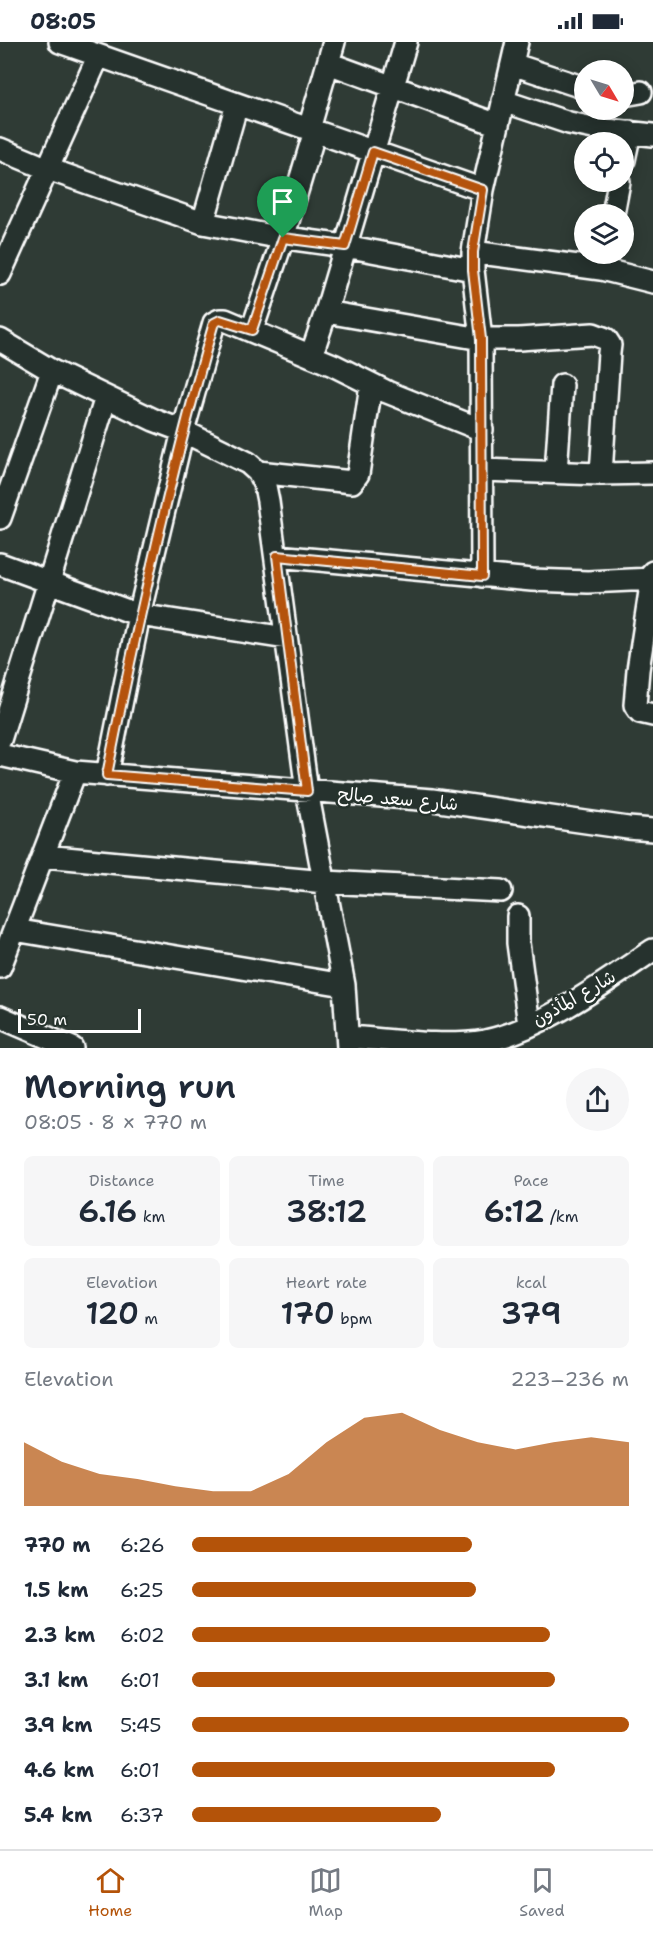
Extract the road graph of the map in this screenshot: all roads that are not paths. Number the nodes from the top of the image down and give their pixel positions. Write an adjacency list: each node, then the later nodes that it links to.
1 (60, 42): 5 (street)
2 (334, 42): 6 (street)
3 (406, 42): 9 (street)
4 (517, 42): 7 (street)
5 (98, 57): 11 (street); 19 (street)
6 (328, 63): 9 (street); 13 (street)
7 (512, 64): 8 (street); 10 (street)
8 (574, 84)
9 (393, 86): 12 (street); 18 (street)
10 (504, 101): 12 (street); 14 (street)
11 (237, 104): 13 (street); 21 (street)
12 (498, 125): 20 (street)
13 (312, 130): 18 (street); 23 (street)
14 (630, 132)
15 (634, 133): 16 (street)
16 (653, 135)
17 (0, 149): 19 (street)
18 (373, 152): 20 (street); 24 (street)
19 (48, 170): 21 (street); 22 (street)
20 (483, 190): 25 (street)
21 (203, 223): 23 (street)
22 (9, 230): 28 (street)
23 (283, 238): 24 (street); 31 (street)
24 (345, 246): 25 (street); 30 (street)
25 (473, 261): 26 (street); 32 (street)
26 (574, 261)
27 (612, 264): 29 (street)
28 (0, 274)
29 (652, 278)
30 (326, 312): 32 (street); 34 (street)
31 (252, 330): 34 (street); 40 (street)
32 (481, 339): 39 (street); 45 (street)
33 (0, 340): 35 (street)
34 (311, 356): 36 (street)
35 (52, 371): 38 (street); 46 (street)
36 (371, 385): 39 (street); 42 (street)
37 (562, 385): 43 (street)
38 (106, 397): 40 (street); 51 (street)
39 (482, 430): 41 (street)
40 (183, 431): 42 (street); 52 (street)
41 (482, 470): 43 (street); 49 (street)
42 (258, 472): 47 (street)
43 (556, 472): 45 (street)
44 (653, 473): 45 (street)
45 (601, 474)
46 (0, 519)
47 (277, 556): 49 (street); 53 (street)
48 (0, 564): 51 (street)
49 (482, 576): 50 (street)
50 (652, 576): 54 (street)
51 (48, 582): 52 (street); 56 (street)
52 (139, 615): 53 (street); 59 (street)
53 (286, 638): 60 (street)
54 (645, 671): 55 (street)
55 (644, 710)
56 (0, 740)
57 (0, 755): 58 (street, شارع سعد صالح)
58 (75, 772): 59 (street, شارع سعد صالح); 62 (street)
59 (107, 775): 60 (street, شارع سعد صالح)
60 (307, 791): 61 (street, شارع سعد صالح); 63 (street)
61 (653, 830)
62 (44, 855): 63 (street); 66 (street)
63 (325, 882): 64 (street); 69 (street)
64 (501, 891)
65 (518, 916): 71 (street)
66 (14, 930): 68 (street); 69 (street)
67 (653, 950): 71 (street, شارع المأذون)
68 (0, 967)
69 (344, 985): 72 (street)
70 (0, 1017): 73 (street)
71 (529, 1025): 72 (street, شارع المأذون)
72 (349, 1042)
73 (72, 1048)

